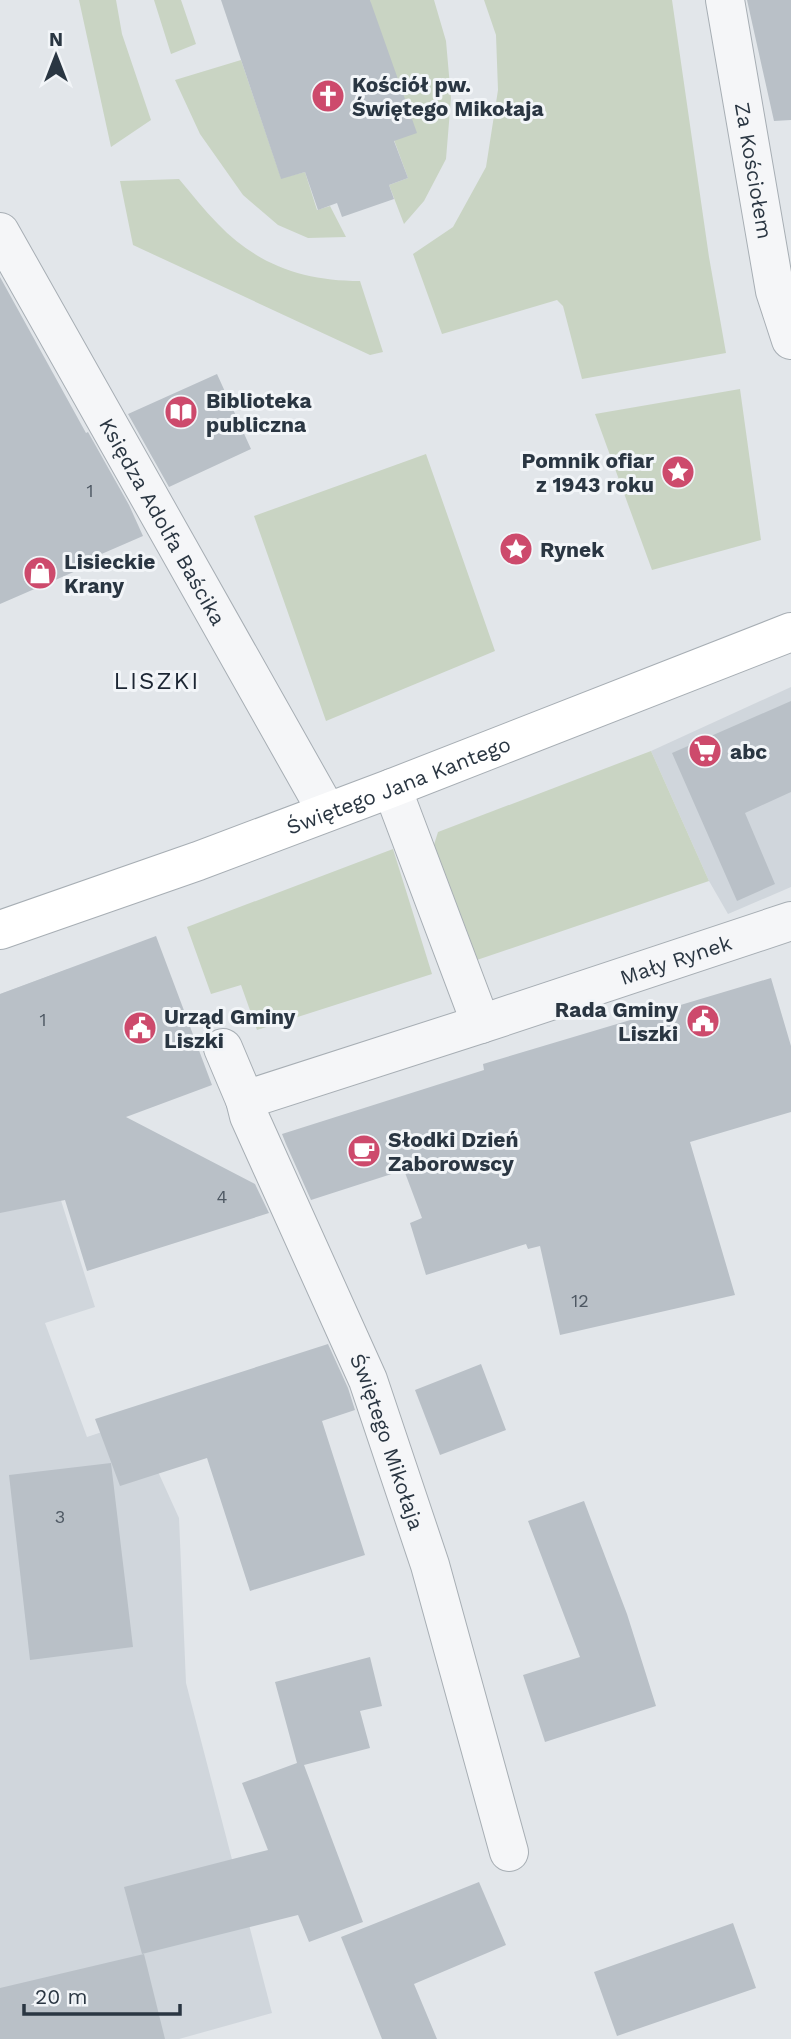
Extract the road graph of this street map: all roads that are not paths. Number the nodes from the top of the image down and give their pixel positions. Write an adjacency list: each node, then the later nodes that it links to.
1 (725, 0): 3 (street, Za Kościołem)
2 (0, 232): 6 (street, Księdza Adolfa Baścika)
3 (791, 340)
4 (791, 632): 5 (main road, Świętego Jana Kantego)
5 (392, 788): 6 (main road, Świętego Jana Kantego); 9 (street)
6 (327, 812): 7 (main road, Świętego Jana Kantego)
7 (0, 930)
8 (788, 934): 9 (street, Mały Rynek)
9 (481, 1024): 11 (street, Mały Rynek)
10 (223, 1048): 11 (street, Świętego Mikołaja)
11 (245, 1100): 12 (street, Świętego Mikołaja)
12 (509, 1852)

